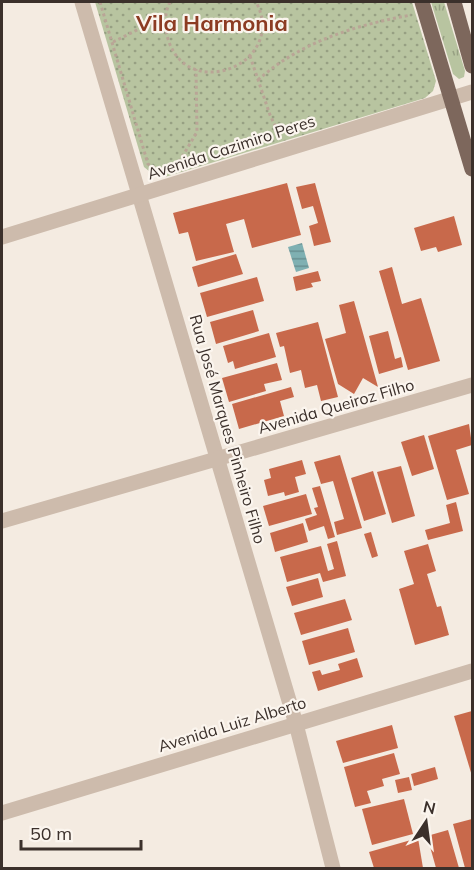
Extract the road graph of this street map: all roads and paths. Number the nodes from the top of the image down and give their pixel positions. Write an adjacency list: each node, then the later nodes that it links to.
1 (82, 2): 10 (street, Rua José Marques Pinheiro Filho)
2 (100, 2): 9 (path)
3 (170, 2): 7 (path)
4 (256, 2): 11 (path)
5 (453, 2): 12 (main road)
6 (417, 9): 8 (path); 14 (path); 16 (main road)
7 (165, 16): 9 (path); 13 (path)
8 (415, 26)
9 (112, 42): 10 (path); 20 (path)
10 (96, 47): 21 (street, Rua José Marques Pinheiro Filho)
11 (250, 56): 13 (path); 14 (path)
12 (472, 66)
13 (196, 69): 20 (path)
14 (258, 80): 17 (path)
15 (472, 92): 16 (street, Avenida Cazimiro Peres)
16 (451, 97): 19 (main road); 20 (street, Avenida Cazimiro Peres)
17 (270, 140)
18 (185, 166): 20 (path)
19 (472, 169)
20 (171, 175): 21 (street, Avenida Cazimiro Peres)
21 (140, 195): 22 (street, Avenida Cazimiro Peres); 24 (street, Rua José Marques Pinheiro Filho)
22 (2, 237)
23 (472, 385): 24 (street, Avenida Queiroz Filho)
24 (219, 459): 25 (street, Avenida Queiroz Filho); 27 (street, Rua José Marques Pinheiro Filho)
25 (2, 521)
26 (472, 672): 27 (street, Avenida Luiz Alberto)
27 (296, 724): 28 (street, Avenida Luiz Alberto); 29 (street, Rua José Marques Pinheiro Filho)
28 (2, 813)
29 (333, 868)

